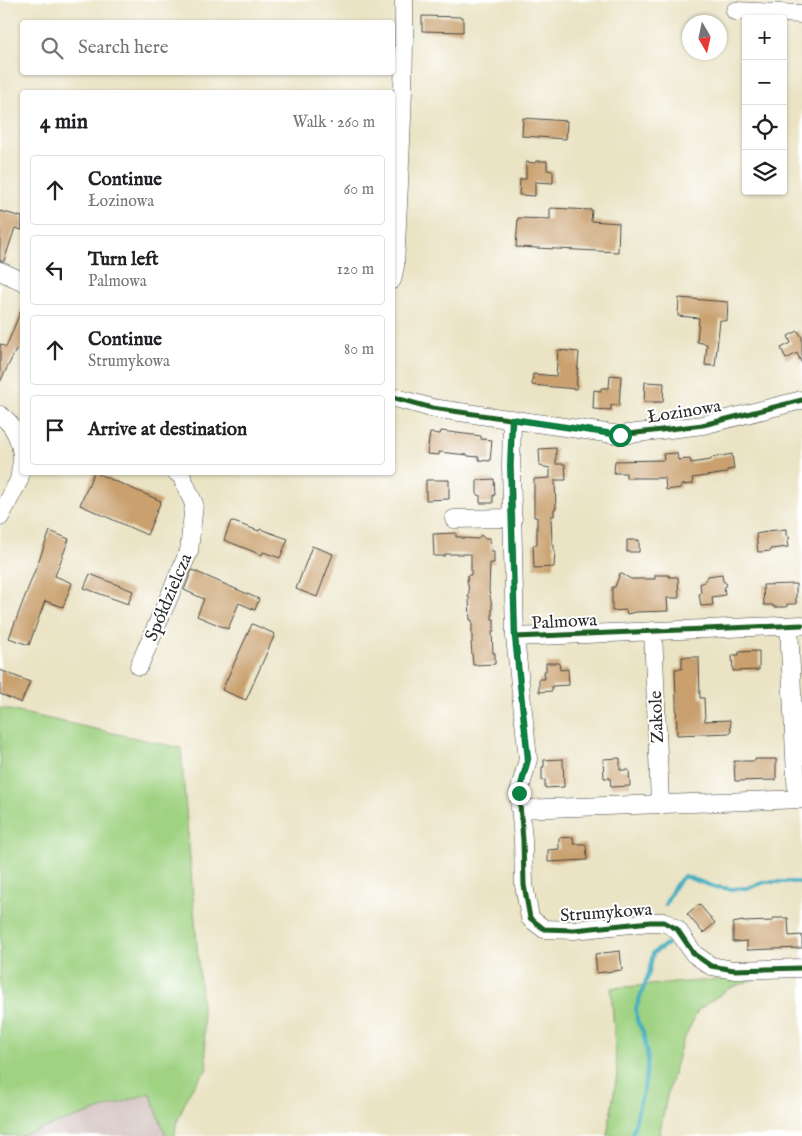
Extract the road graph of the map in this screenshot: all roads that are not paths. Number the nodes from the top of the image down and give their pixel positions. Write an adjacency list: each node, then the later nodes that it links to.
1 (404, 0): 4 (street)
2 (735, 11): 3 (street)
3 (802, 14)
4 (395, 266)
5 (0, 271): 6 (street)
6 (20, 280)
7 (395, 398): 10 (street, Łozinowa)
8 (802, 400): 10 (street, Łozinowa)
9 (0, 415): 11 (street)
10 (512, 419): 15 (street, Palmowa)
11 (20, 447)
12 (20, 471): 14 (street)
13 (179, 475): 20 (street, Spółdzielcza)
14 (0, 517)
15 (513, 518): 16 (street); 19 (street, Palmowa)
16 (454, 519)
17 (796, 625): 18 (street, Palmowa); 21 (street)
18 (652, 631): 19 (street, Palmowa); 22 (street, Zakole)
19 (515, 637): 23 (street, Strumykowa)
20 (139, 666)
21 (800, 798): 22 (street)
22 (660, 804): 23 (street)
23 (520, 809): 24 (street, Strumykowa)
24 (802, 968)

